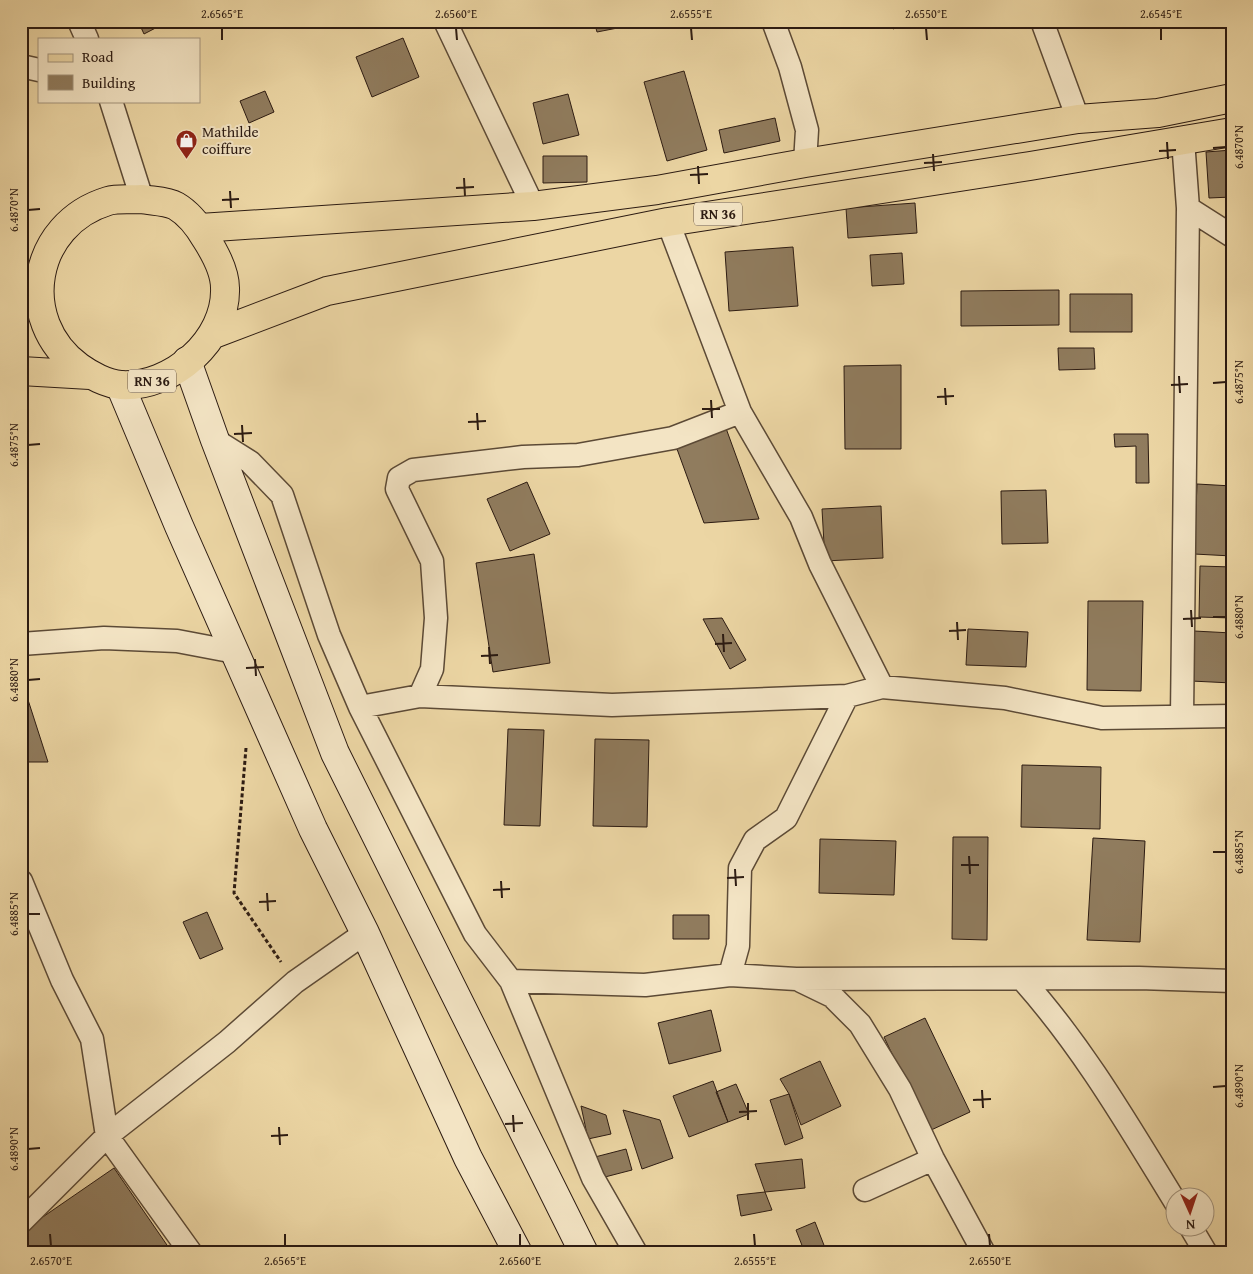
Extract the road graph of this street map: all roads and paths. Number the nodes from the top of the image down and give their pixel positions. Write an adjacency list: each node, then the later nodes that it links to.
1 (79, 21): 5 (street)
2 (445, 21): 15 (street)
3 (773, 21): 13 (street)
4 (1042, 21): 10 (street)
5 (87, 38)
6 (21, 66): 7 (street)
7 (38, 70)
8 (1232, 98): 10 (main road, RN 36)
9 (111, 102): 14 (street)
10 (1078, 119): 13 (main road, RN 36)
11 (1232, 132): 12 (main road, RN 36)
12 (1183, 140): 16 (street); 17 (main road, RN 36)
13 (805, 163): 15 (main road, RN 36)
14 (142, 199): 18 (main road, RN 36); 20 (main road, RN 36)
15 (533, 206): 18 (main road, RN 36)
16 (1188, 208): 19 (street); 34 (street)
17 (668, 222): 21 (main road, RN 36); 26 (street)
18 (200, 228): 21 (main road, RN 36)
19 (1232, 236)
20 (32, 271): 24 (main road, RN 36)
21 (214, 334): 22 (main road, RN 36)
22 (188, 361): 25 (main road, RN 36); 27 (main road)
23 (21, 372): 24 (main road, RN 36)
24 (90, 375): 25 (main road, RN 36)
25 (120, 385): 29 (main road)
26 (740, 412): 30 (street); 31 (street)
27 (215, 440): 33 (street); 53 (main road)
28 (21, 644): 29 (street)
29 (235, 652): 38 (main road)
30 (882, 687): 32 (street); 34 (street)
31 (420, 696): 32 (street); 33 (street)
32 (847, 696): 39 (street)
33 (360, 707): 42 (street)
34 (1182, 716): 35 (street)
35 (1232, 716)
36 (246, 746): 44 (path)
37 (21, 881): 45 (street)
38 (365, 933): 44 (street); 52 (main road)
39 (730, 975): 40 (street); 42 (street)
40 (796, 979): 41 (street); 46 (street)
41 (1022, 979): 43 (street); 47 (street)
42 (511, 981): 54 (street)
43 (1232, 981)
44 (295, 982): 45 (street)
45 (107, 1136): 49 (street); 51 (street)
46 (933, 1159): 48 (street); 55 (street)
47 (1166, 1187)
48 (865, 1190)
49 (21, 1222)
50 (1196, 1236): 56 (street)
51 (191, 1253)
52 (518, 1253)
53 (584, 1253)
54 (636, 1253)
55 (984, 1253)
56 (1206, 1253)

